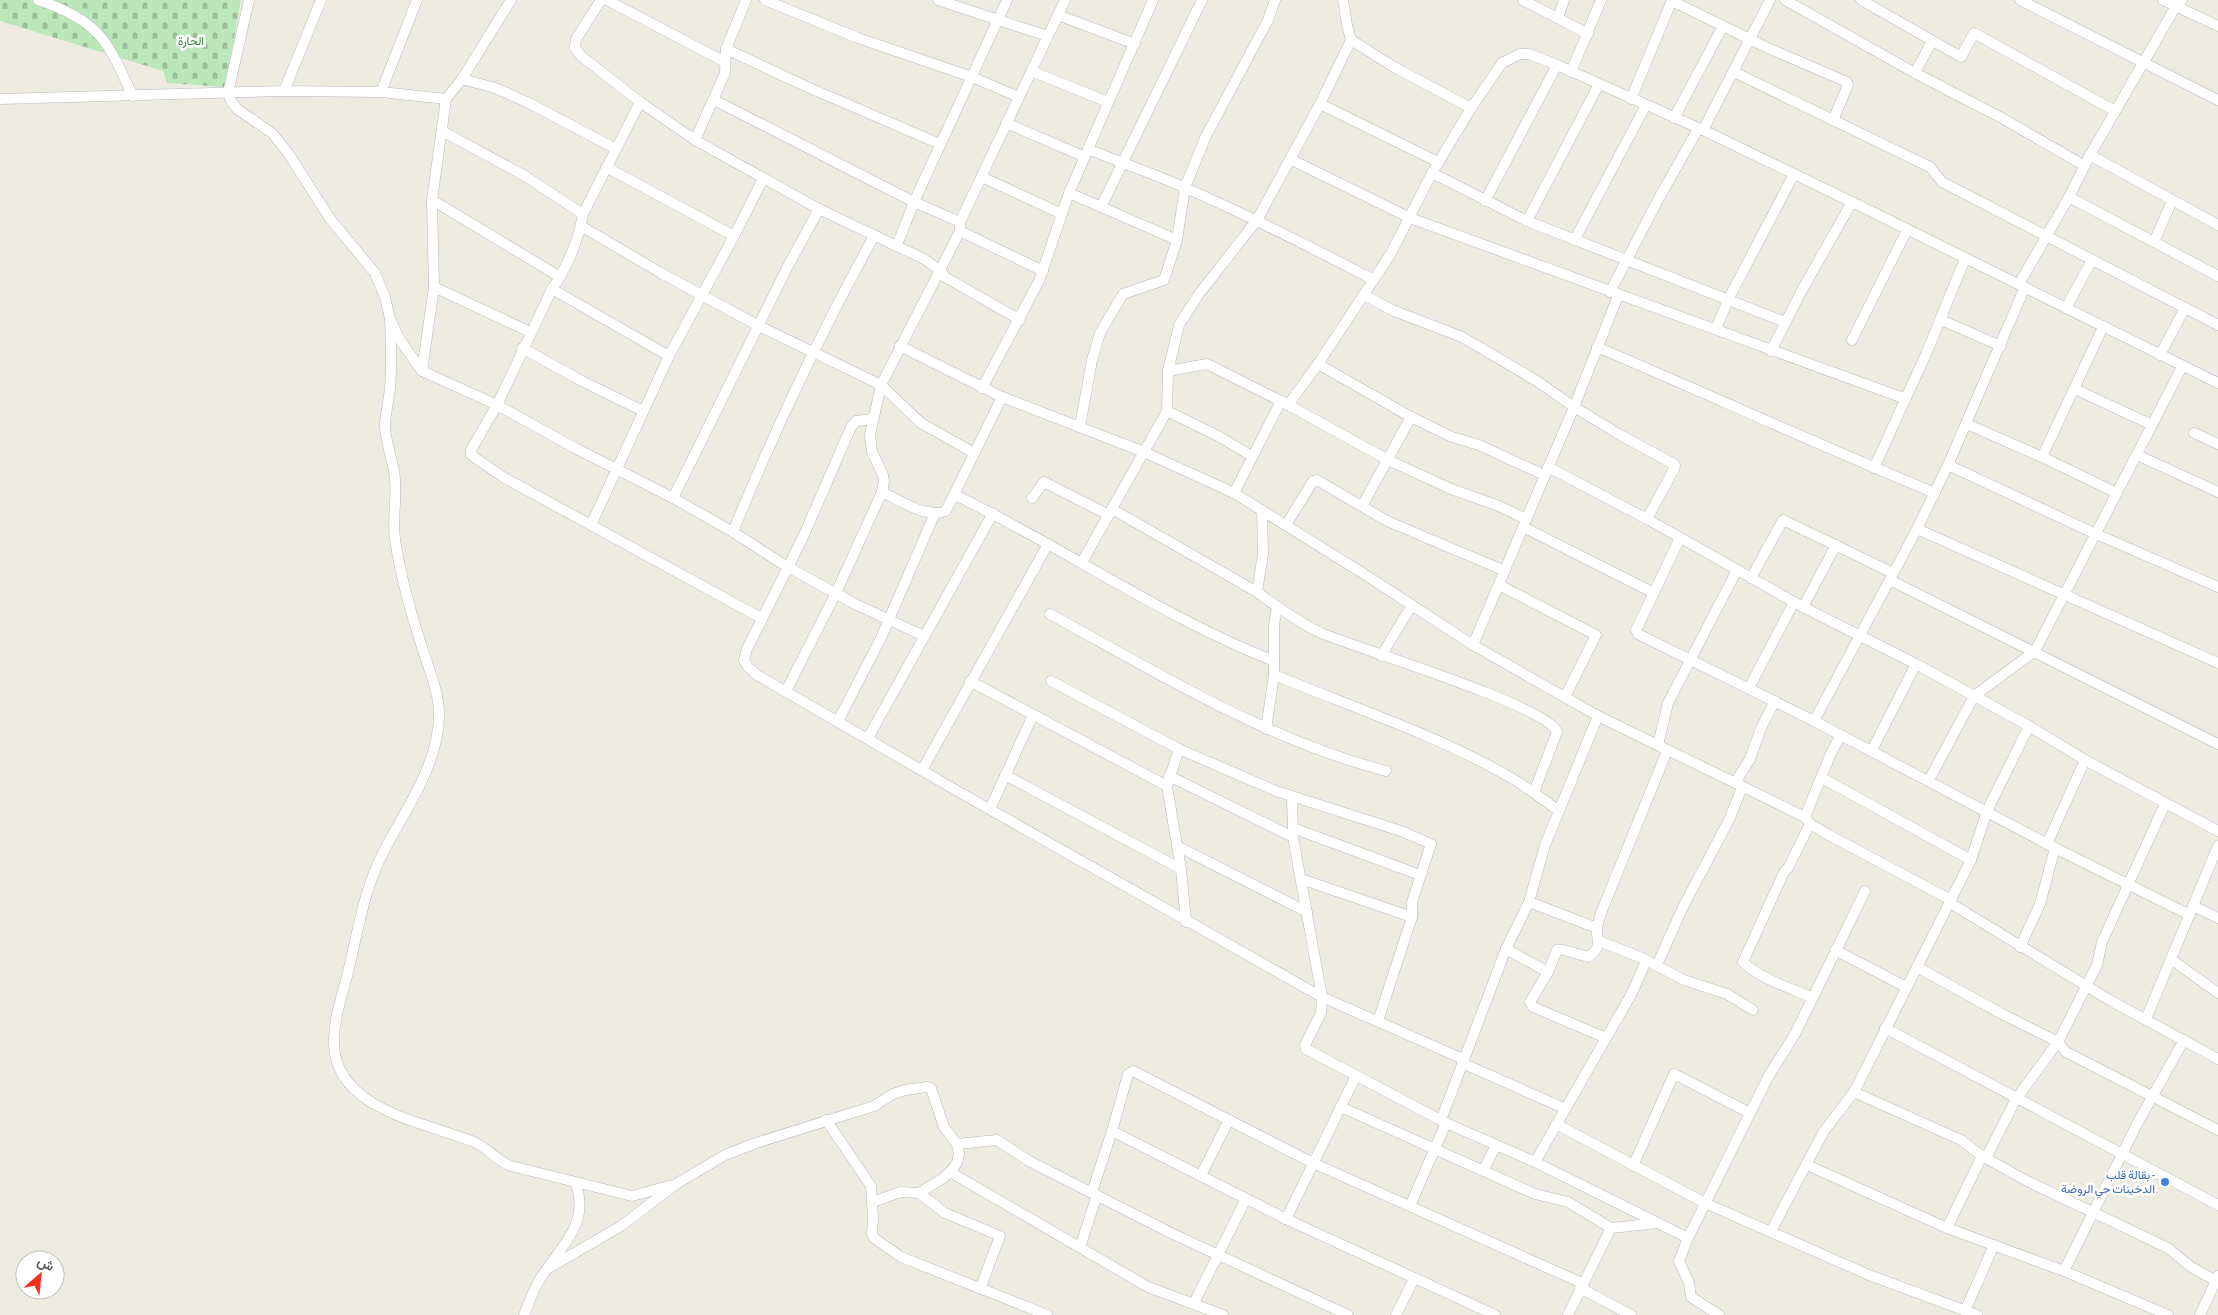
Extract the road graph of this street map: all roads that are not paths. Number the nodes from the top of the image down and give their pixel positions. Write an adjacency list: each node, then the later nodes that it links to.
1 (38, 0): 52 (street)
2 (249, 0): 51 (street)
3 (320, 0): 49 (street)
4 (417, 0): 50 (street)
5 (511, 0): 47 (street)
6 (601, 0): 59 (street)
7 (606, 0): 39 (street)
8 (746, 0): 38 (street)
9 (765, 0): 46 (street)
10 (938, 0): 29 (street)
11 (1007, 0): 29 (street)
12 (1065, 0): 27 (street)
13 (1153, 0): 37 (street)
14 (1202, 0): 77 (street)
15 (1275, 0): 84 (street)
16 (1343, 0): 35 (street)
17 (1523, 0): 28 (street)
18 (1564, 0): 28 (street)
19 (1601, 0): 32 (street)
20 (1770, 0): 34 (street)
21 (1785, 0): 45 (street)
22 (1861, 0): 36 (street)
23 (2020, 0): 40 (street)
24 (2163, 0): 26 (street)
25 (1672, 1): 30 (street); 55 (street)
26 (2179, 3): 31 (street); 40 (street)
27 (1058, 15): 33 (street); 37 (street)
28 (1558, 18): 32 (street)
29 (998, 19): 33 (street); 46 (street)
30 (1723, 26): 34 (street); 65 (street)
31 (2218, 26)
32 (1588, 34): 43 (street)
33 (1047, 36): 42 (street)
34 (1750, 39): 44 (street); 66 (street)
35 (1351, 40): 61 (street); 63 (street)
36 (1932, 41): 45 (street); 64 (street)
37 (1135, 44): 60 (street)
38 (726, 48): 39 (street); 71 (street)
39 (725, 62): 57 (street)
40 (2143, 62): 58 (street); 64 (street)
41 (1556, 65): 43 (street); 63 (street); 88 (street)
42 (1031, 71): 53 (street); 60 (street)
43 (1571, 72): 48 (street)
44 (1734, 72): 66 (street); 68 (street)
45 (1915, 73): 78 (street)
46 (972, 77): 53 (street); 71 (street)
47 (462, 79): 54 (street); 72 (street)
48 (1599, 84): 55 (street); 98 (street)
49 (284, 91): 50 (street); 51 (street)
50 (381, 92): 54 (street)
51 (228, 93): 52 (street); 127 (street)
52 (133, 96): 56 (street)
53 (1019, 98): 67 (street)
54 (446, 99): 69 (street)
55 (1631, 99): 62 (street)
56 (0, 100)
57 (714, 100): 70 (street); 90 (street)
58 (2218, 100)
59 (640, 102): 70 (street); 72 (street)
60 (1108, 102): 73 (street)
61 (1320, 104): 75 (street); 76 (street)
62 (1646, 106): 65 (street); 106 (street)
63 (1471, 108): 76 (street)
64 (2115, 112): 74 (street)
65 (1674, 118): 68 (street)
66 (1833, 120): 105 (street)
67 (1006, 123): 73 (street); 82 (street)
68 (1701, 130): 81 (street); 110 (street)
69 (442, 131): 87 (street); 94 (street)
70 (695, 140): 83 (street)
71 (940, 144): 90 (street)
72 (616, 149): 79 (street)
73 (1086, 153): 77 (street); 85 (street)
74 (2090, 155): 78 (street); 89 (street)
75 (1290, 159): 96 (street); 97 (street)
76 (1438, 162): 80 (street)
77 (1121, 164): 84 (street); 92 (street)
78 (2085, 166): 86 (street)
79 (606, 167): 94 (street); 103 (street)
80 (1432, 173): 88 (street); 96 (street)
81 (1794, 174): 91 (street); 124 (street)
82 (982, 177): 95 (street); 101 (street)
83 (763, 178): 93 (street); 103 (street)
84 (1185, 187): 97 (street); 107 (street)
85 (1069, 193): 92 (street); 95 (street)
86 (2069, 197): 105 (street); 108 (street)
87 (432, 200): 116 (street); 119 (street)
88 (1485, 201): 98 (street)
89 (2172, 201): 99 (street); 108 (street)
90 (914, 202): 101 (street); 109 (street)
91 (1852, 202): 102 (street); 130 (street)
92 (1102, 207): 107 (street)
93 (819, 209): 104 (street); 132 (street)
94 (583, 214): 100 (street)
95 (1062, 214): 114 (street)
96 (1410, 218): 117 (street); 121 (street)
97 (1257, 220): 117 (street); 148 (street)
98 (1527, 221): 106 (street)
99 (2218, 225)
100 (581, 226): 116 (street); 123 (street)
101 (960, 227): 113 (street); 114 (street)
102 (1907, 230): 111 (street); 136 (street)
103 (734, 236): 123 (street)
104 (874, 236): 109 (street); 141 (street)
105 (2046, 236): 112 (street); 118 (street)
106 (1576, 239): 110 (street)
107 (1177, 240): 164 (street)
108 (2154, 242): 115 (street)
109 (897, 245): 113 (street)
110 (1628, 259): 121 (street); 124 (street)
111 (1966, 259): 118 (street); 129 (street)
112 (2092, 260): 125 (street); 126 (street)
113 (941, 270): 128 (street); 137 (street)
114 (1043, 271): 128 (street)
115 (2218, 276)
116 (560, 277): 120 (street)
117 (1374, 280): 122 (street)
118 (2022, 286): 125 (street); 138 (street)
119 (434, 287): 135 (street); 147 (street)
120 (552, 289): 135 (street); 144 (street)
121 (1614, 294): 134 (street); 139 (street)
122 (1364, 295): 145 (street); 157 (street)
123 (702, 296): 132 (street); 144 (street)
124 (1728, 300): 130 (street); 134 (street)
125 (2066, 308): 133 (street)
126 (2185, 308): 131 (street); 143 (street)
127 (390, 319): 147 (street); 329 (street)
128 (1020, 320): 151 (street)
129 (1941, 320): 138 (street); 154 (street)
130 (1785, 322): 142 (street)
131 (2218, 325)
132 (759, 326): 141 (street); 183 (street)
133 (2103, 327): 143 (street); 152 (street)
134 (1716, 329): 142 (street)
135 (530, 332): 140 (street)
136 (1852, 340)
137 (900, 346): 150 (street); 151 (street)
138 (2001, 346): 162 (street)
139 (1597, 347): 157 (street); 174 (street)
140 (522, 348): 156 (street); 158 (street)
141 (814, 351): 150 (street); 195 (street)
142 (1771, 351): 154 (street)
143 (2160, 355): 146 (street)
144 (669, 356): 158 (street)
145 (1318, 364): 155 (street); 160 (street)
146 (2182, 367): 149 (street); 163 (street)
147 (422, 371): 156 (street)
148 (1168, 371): 155 (street); 159 (street)
149 (2218, 383)
150 (881, 385): 161 (street); 168 (street)
151 (982, 388): 153 (street)
152 (2075, 389): 163 (street); 171 (street)
153 (1002, 397): 164 (street); 168 (street)
154 (1906, 399): 174 (street)
155 (1285, 403): 170 (street); 172 (street)
156 (497, 405): 175 (street); 193 (street)
157 (1574, 407): 176 (street); 190 (street)
158 (643, 411): 175 (street)
159 (1167, 411): 167 (street); 170 (street)
160 (1411, 417): 172 (street); 176 (street)
161 (872, 419): 177 (street); 201 (street)
162 (1967, 424): 171 (street); 173 (street)
163 (2152, 425): 169 (street)
164 (1080, 426): 167 (street)
165 (2194, 433): 166 (street)
166 (2218, 444)
167 (1144, 452): 180 (street); 187 (street)
168 (974, 453): 182 (street)
169 (2137, 455): 179 (street); 181 (street)
170 (1252, 456): 180 (street)
171 (2042, 457): 181 (street)
172 (1388, 460): 185 (street); 191 (street)
173 (1948, 465): 178 (street); 196 (street)
174 (1874, 468): 178 (street)
175 (617, 469): 183 (street); 193 (street)
176 (1546, 471): 190 (street); 191 (street)
177 (882, 492): 188 (street); 209 (street)
178 (1935, 492): 194 (street)
179 (2218, 492)
180 (1234, 493): 186 (street)
181 (2117, 493): 196 (street)
182 (955, 495): 188 (street); 189 (street)
183 (673, 498): 195 (street)
184 (1032, 498): 187 (street)
185 (1362, 506): 192 (street); 203 (street)
186 (1262, 510): 192 (street); 208 (street)
187 (1111, 512): 200 (street); 208 (street)
188 (935, 513): 217 (street)
189 (993, 513): 198 (street); 218 (street)
190 (1647, 519): 197 (street)
191 (1524, 523): 203 (street); 210 (street)
192 (1286, 524): 213 (street)
193 (592, 525): 216 (street)
194 (1917, 529): 204 (street); 211 (street)
195 (734, 532): 201 (street)
196 (2096, 534): 207 (street); 211 (street)
197 (1680, 538): 202 (street); 210 (street)
198 (1048, 544): 200 (street); 228 (street)
199 (1836, 545): 204 (street); 205 (street); 212 (street)
200 (1082, 562): 223 (street)
201 (786, 566): 209 (street); 216 (street)
202 (1736, 570): 205 (street); 224 (street)
203 (1505, 571): 206 (street)
204 (1892, 576): 219 (street); 221 (street)
205 (1752, 578): 212 (street)
206 (1499, 585): 220 (street); 233 (street)
207 (2218, 587)
208 (1257, 592): 214 (street)
209 (836, 593): 217 (street); 231 (street)
210 (1654, 593): 224 (street)
211 (2063, 594): 221 (street); 225 (street)
212 (1798, 604): 219 (street); 230 (street)
213 (1412, 605): 220 (street); 222 (street)
214 (1277, 607): 222 (street); 223 (street)
215 (1050, 614): 240 (street)
216 (761, 618): 231 (street)
217 (889, 619): 218 (street); 237 (street)
218 (924, 636): 242 (street)
219 (1859, 636): 226 (street); 238 (street)
220 (1473, 645): 233 (street)
221 (2035, 652): 232 (street); 243 (street)
222 (1381, 656): 255 (street)
223 (1274, 660): 227 (street)
224 (1690, 660): 230 (street); 244 (street)
225 (2218, 663)
226 (1916, 664): 232 (street); 246 (street)
227 (1274, 675): 240 (street); 255 (street)
228 (970, 681): 235 (street); 248 (street)
229 (1051, 681): 245 (street)
230 (1750, 688): 234 (street)
231 (786, 691): 237 (street)
232 (1974, 696): 239 (street); 252 (street)
233 (1565, 697): 236 (street)
234 (1775, 701): 238 (street); 254 (street)
235 (1033, 715): 250 (street); 253 (street)
236 (1598, 716): 244 (street); 259 (street)
237 (838, 721): 242 (street)
238 (1814, 721): 241 (street)
239 (2029, 726): 247 (street); 260 (street)
240 (1266, 729): 249 (street)
241 (1841, 734): 246 (street); 251 (street)
242 (868, 738): 248 (street)
243 (2218, 744)
244 (1663, 748): 254 (street); 280 (street)
245 (1179, 749): 253 (street); 256 (street)
246 (1872, 750): 252 (street)
247 (2085, 760): 257 (street); 265 (street)
248 (922, 770): 258 (street)
249 (1386, 771)
250 (1005, 775): 258 (street); 268 (street)
251 (1822, 778): 261 (street); 267 (street)
252 (1929, 780): 260 (street)
253 (1168, 781): 263 (street); 264 (street)
254 (1738, 785): 261 (street); 287 (street)
255 (1534, 792): 259 (street)
256 (1292, 797): 263 (street); 269 (street)
257 (2165, 804): 262 (street); 271 (street)
258 (990, 809): 279 (street)
259 (1559, 811): 273 (street)
260 (1987, 811): 265 (street); 267 (street)
261 (1808, 820): 274 (street); 294 (street)
262 (2218, 831)
263 (1293, 833): 269 (street); 270 (street)
264 (1176, 846): 268 (street); 276 (street)
265 (2051, 846): 271 (street); 282 (street)
266 (2218, 846): 275 (street)
267 (1971, 860): 274 (street)
268 (1181, 869): 279 (street)
269 (1420, 875): 277 (street)
270 (1301, 879): 276 (street); 277 (street)
271 (2129, 885): 275 (street); 290 (street)
272 (1865, 891): 284 (street)
273 (1529, 902): 280 (street); 283 (street)
274 (1951, 902): 282 (street); 288 (street)
275 (2192, 911): 278 (street); 285 (street)
276 (1307, 912): 293 (street)
277 (1412, 917): 297 (street)
278 (2218, 918)
279 (1186, 922): 293 (street)
280 (1597, 928): 281 (street)
281 (1599, 941): 286 (street); 289 (street)
282 (2020, 947): 290 (street)
283 (1506, 948): 289 (street); 303 (street)
284 (1835, 950): 291 (street); 294 (street)
285 (2172, 960): 292 (street); 296 (street)
286 (1646, 961): 287 (street); 299 (street)
287 (1657, 965): 295 (street)
288 (1917, 967): 291 (street); 301 (street)
289 (1548, 972): 299 (street)
290 (2087, 984): 296 (street); 301 (street)
291 (1906, 987): 298 (street)
292 (2218, 993)
293 (1322, 997): 297 (street); 304 (street)
294 (1813, 998): 310 (street)
295 (1753, 1010)
296 (2146, 1019): 300 (street)
297 (1378, 1021): 303 (street)
298 (1885, 1028): 305 (street); 307 (street)
299 (1606, 1038): 309 (street)
300 (2184, 1040): 302 (street); 306 (street)
301 (2058, 1042): 306 (street); 307 (street)
302 (2218, 1059)
303 (1463, 1061): 309 (street); 313 (street)
304 (1356, 1076): 308 (street); 313 (street)
305 (1854, 1092): 321 (street); 324 (street)
306 (2152, 1097): 315 (street); 320 (street)
307 (2016, 1099): 320 (street); 321 (street)
308 (1341, 1107): 319 (street); 323 (street)
309 (1566, 1109): 314 (street)
310 (1750, 1113): 325 (street); 335 (street)
311 (826, 1120): 317 (street); 330 (street); 334 (street)
312 (1229, 1120): 316 (street); 323 (street); 328 (street)
313 (1443, 1121): 318 (street); 319 (street)
314 (1556, 1124): 322 (street); 325 (street)
315 (2218, 1130)
316 (1112, 1131): 328 (street); 332 (street)
317 (957, 1144): 327 (street); 332 (street)
318 (1496, 1145): 322 (street); 326 (street)
319 (1434, 1149): 326 (street); 336 (street)
320 (2122, 1155): 337 (street); 338 (street)
321 (1984, 1157): 338 (street); 342 (street)
322 (1535, 1162): 340 (street)
323 (1313, 1163): 336 (street); 339 (street)
324 (1807, 1165): 342 (street); 343 (street)
325 (1632, 1166): 335 (street)
326 (1483, 1171): 341 (street)
327 (950, 1172): 331 (street); 346 (street)
328 (1201, 1175): 333 (street)
329 (575, 1182): 330 (street); 348 (street)
330 (676, 1184): 348 (street)
331 (919, 1193): 334 (street); 353 (street)
332 (1094, 1194): 346 (street); 347 (street)
333 (1246, 1199): 339 (street); 347 (street)
334 (872, 1202): 353 (street)
335 (1705, 1203): 343 (street); 344 (street)
336 (1410, 1206): 352 (street)
337 (2218, 1206)
338 (2093, 1212): 349 (street); 351 (street)
339 (1286, 1220): 350 (street)
340 (1658, 1222): 341 (street); 344 (street)
341 (1611, 1228): 352 (street)
342 (1947, 1228): 345 (street)
343 (1771, 1231): 355 (street)
344 (1688, 1238): 364 (street)
345 (1994, 1245): 349 (street); 355 (street)
346 (1080, 1247): 354 (street)
347 (1217, 1256): 354 (street); 359 (street)
348 (547, 1268): 356 (street)
349 (2064, 1271): 366 (street)
350 (1414, 1278): 360 (street); 361 (street)
351 (2217, 1279): 367 (street)
352 (1581, 1286): 362 (street); 363 (street)
353 (980, 1289): 357 (street)
354 (1194, 1304): 358 (street)
355 (1965, 1310): 365 (street)
356 (524, 1315)
357 (1046, 1315)
358 (1222, 1315)
359 (1348, 1315)
360 (1396, 1315)
361 (1495, 1315)
362 (1568, 1315)
363 (1631, 1315)
364 (1719, 1315)
365 (1977, 1315)
366 (2168, 1315)
367 (2200, 1315)

